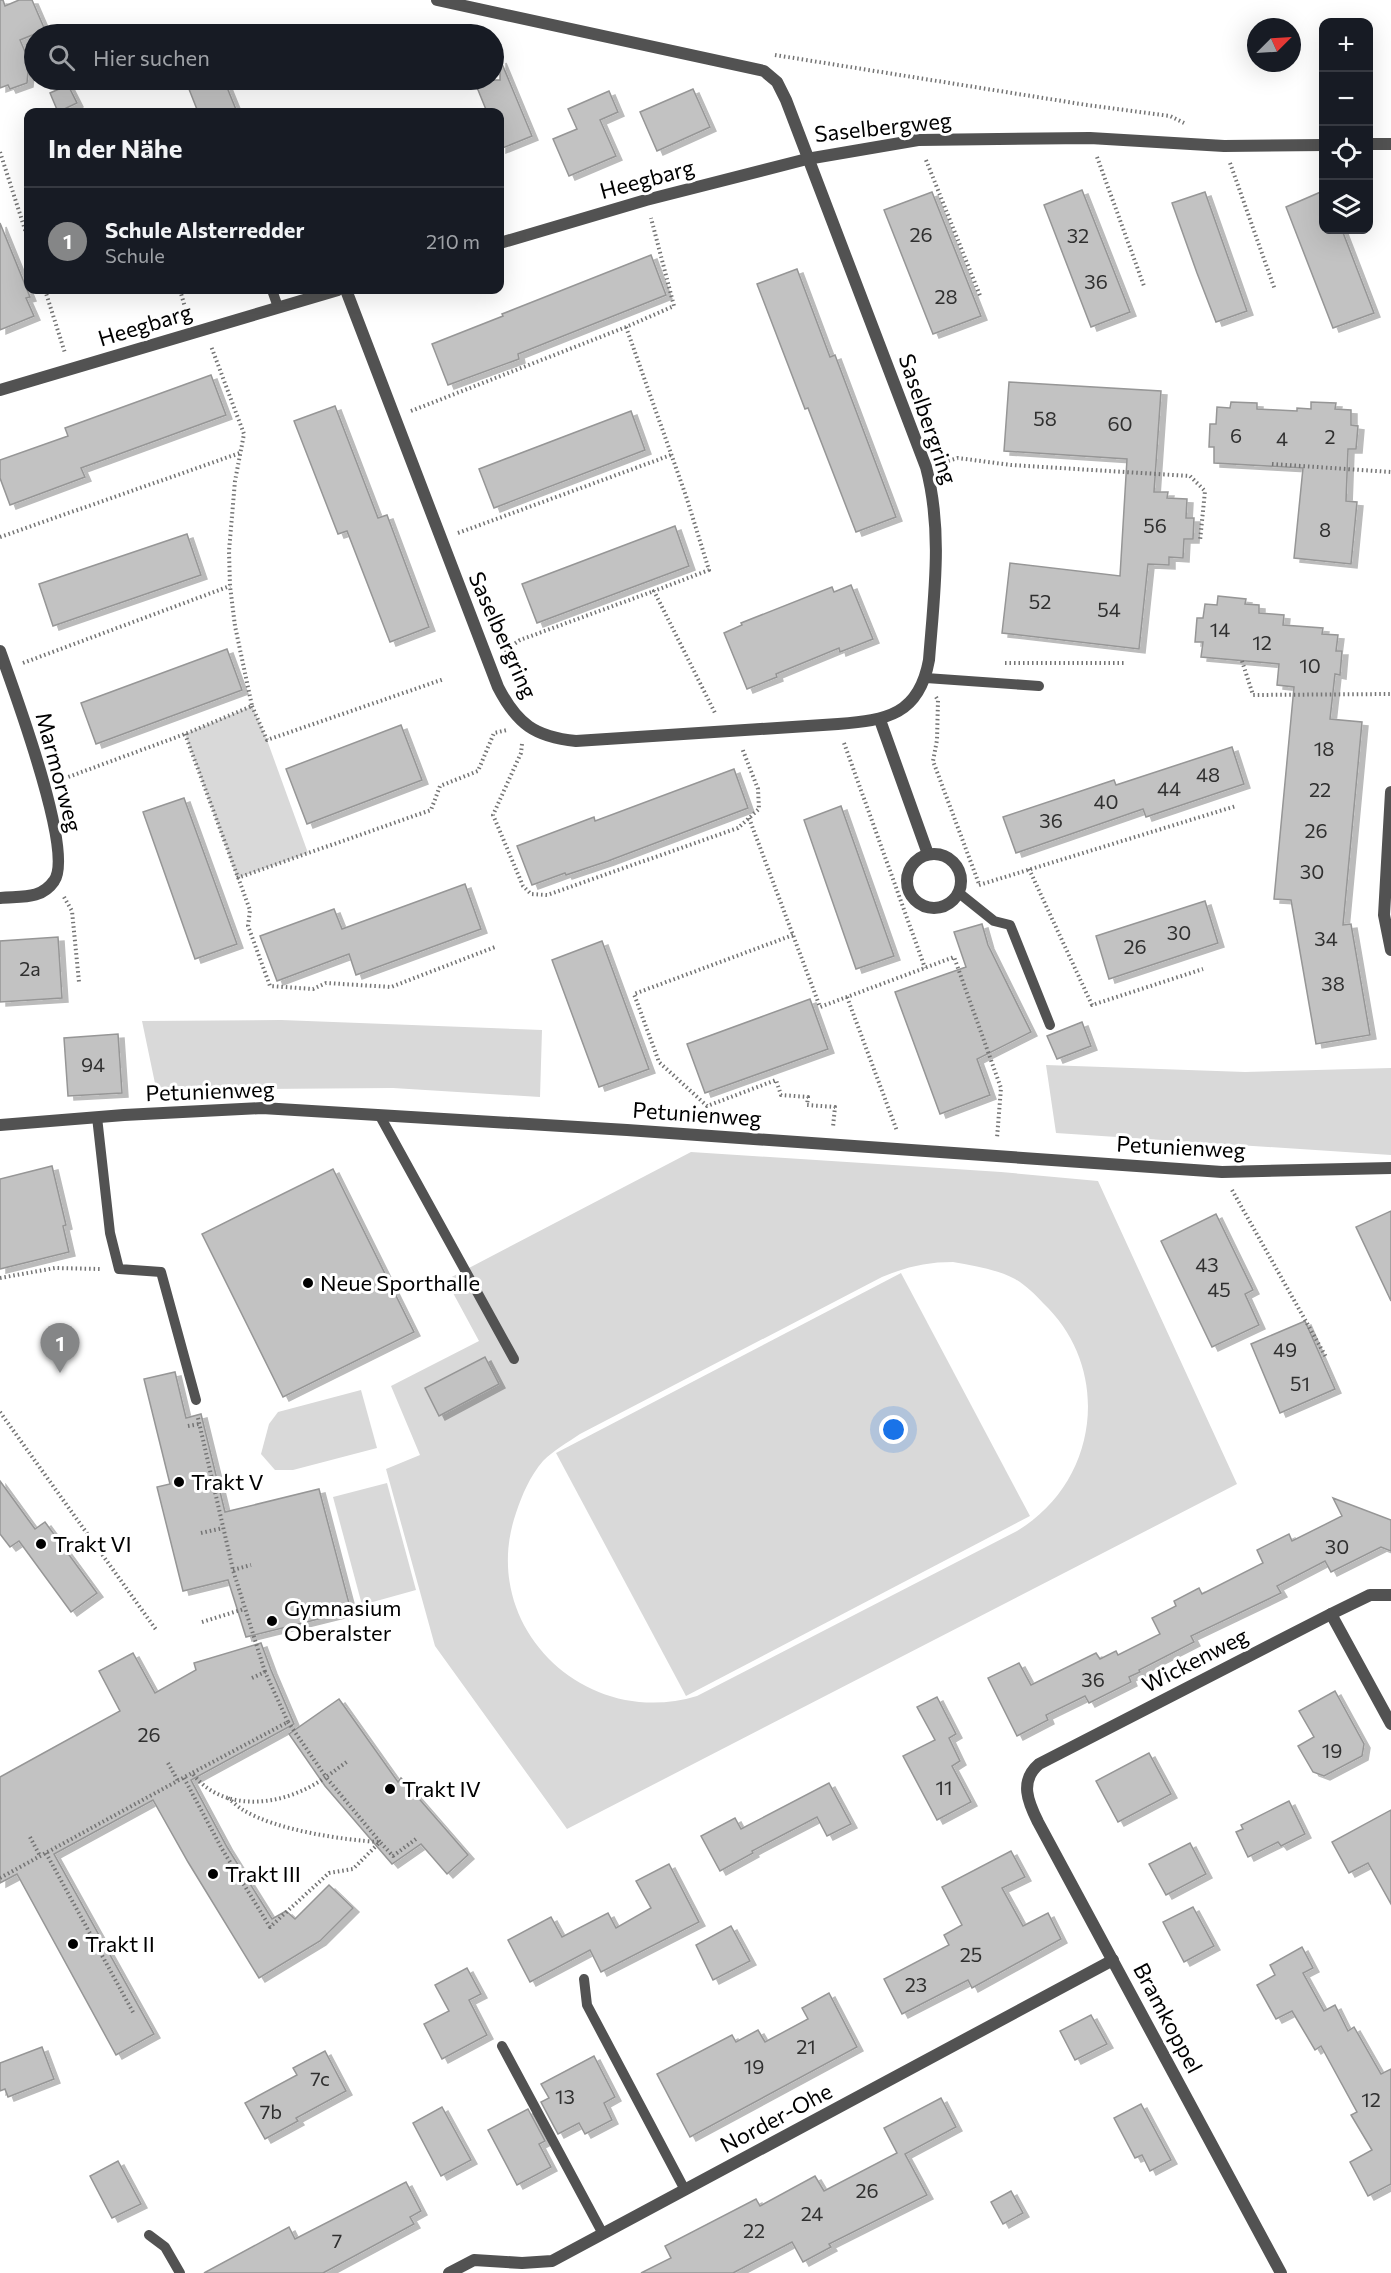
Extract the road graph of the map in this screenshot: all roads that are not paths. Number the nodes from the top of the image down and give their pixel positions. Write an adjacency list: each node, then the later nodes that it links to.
1 (437, 0): 5 (street, Saselbergweg)
2 (1373, 144): 3 (street)
3 (1391, 144)
4 (1319, 145): 5 (street, Saselbergweg)
5 (807, 159): 6 (street, Heegbarg); 13 (street, Saselbergring)
6 (504, 242)
7 (273, 294): 10 (lane)
8 (324, 294): 10 (street, Heegbarg)
9 (348, 294): 15 (street, Saselbergring)
10 (278, 307): 11 (street, Heegbarg)
11 (0, 390)
12 (0, 651): 19 (street, Marmorweg)
13 (926, 678): 14 (lane); 15 (street, Saselbergring)
14 (1039, 686)
15 (880, 720): 17 (street)
16 (1391, 792): 20 (street)
17 (928, 854): 18 (street); 18 (street)
18 (959, 893): 21 (lane)
19 (0, 898)
20 (1391, 950)
21 (1050, 1025)
22 (380, 1116): 23 (street, Petunienweg); 25 (street, Petunienweg); 26 (lane)
23 (97, 1117): 24 (street, Petunienweg); 27 (lane)
24 (0, 1125)
25 (1391, 1168)
26 (514, 1359)
27 (196, 1400)
28 (1391, 1595): 29 (street, Wickenweg)
29 (1331, 1614): 30 (street); 31 (street, Wickenweg)
30 (1391, 1724)
31 (1027, 1780): 32 (street, Bramkoppel)
32 (1113, 1960): 35 (street, Norder-Ohe); 40 (street, Bramkoppel)
33 (584, 1979): 35 (lane)
34 (502, 2046): 36 (lane)
35 (685, 2190): 36 (street, Norder-Ohe)
36 (603, 2234): 39 (street, Norder-Ohe)
37 (149, 2235): 38 (lane)
38 (180, 2273)
39 (449, 2273)
40 (1281, 2273)

